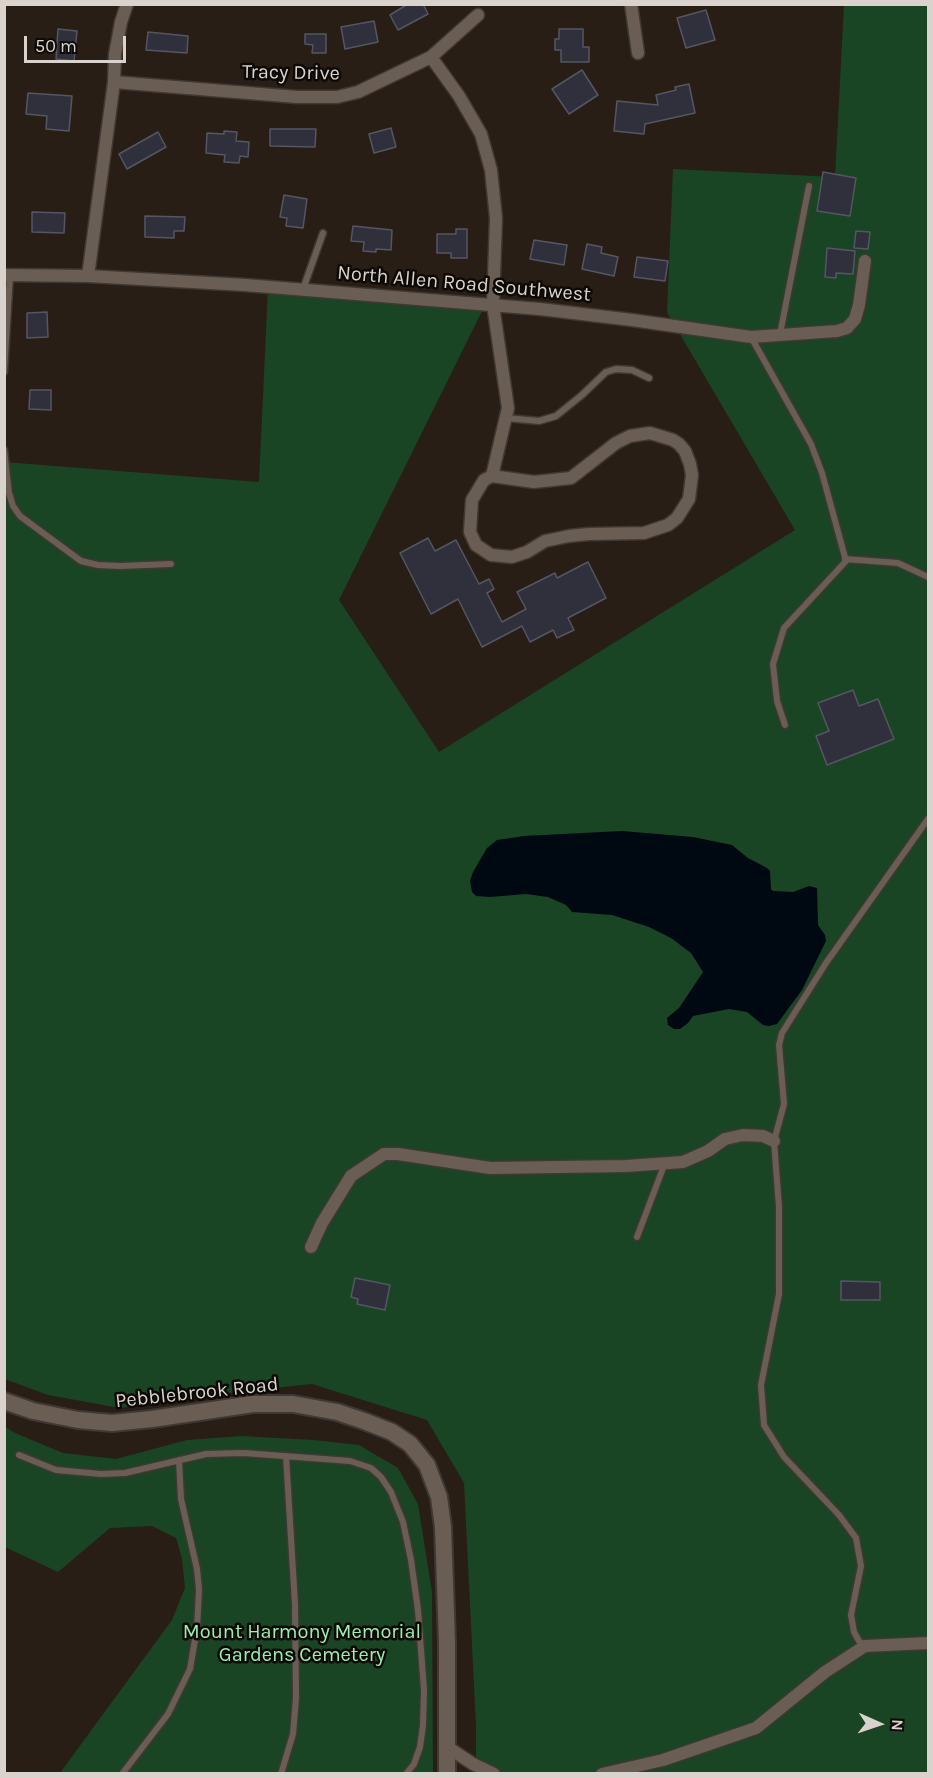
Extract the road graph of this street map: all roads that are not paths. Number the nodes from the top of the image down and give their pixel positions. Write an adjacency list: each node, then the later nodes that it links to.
1 (127, 4): 6 (street)
2 (631, 4): 4 (street)
3 (478, 15): 5 (street, Tracy Drive)
4 (638, 53)
5 (431, 57): 6 (street, Tracy Drive); 13 (street)
6 (114, 82): 11 (street)
7 (809, 186): 14 (lane)
8 (323, 233): 12 (lane)
9 (865, 261): 14 (street, North Allen Road Southwest)
10 (7, 275): 11 (street, North Allen Road Southwest); 16 (lane)
11 (88, 276): 12 (street, North Allen Road Southwest)
12 (302, 290): 13 (street, North Allen Road Southwest)
13 (493, 305): 15 (street, North Allen Road Southwest); 18 (street)
14 (780, 335): 15 (street, North Allen Road Southwest)
15 (750, 336): 21 (lane)
16 (4, 372)
17 (649, 378): 18 (lane)
18 (506, 418): 20 (street)
19 (4, 450): 22 (lane)
20 (492, 476): 20 (street)
21 (845, 559): 23 (lane); 24 (lane)
22 (171, 564)
23 (928, 577)
24 (784, 725)
25 (928, 819): 26 (lane)
26 (774, 1141): 27 (street); 35 (lane)
27 (665, 1162): 28 (lane); 29 (street)
28 (637, 1237)
29 (311, 1247)
30 (4, 1401): 36 (street, Pebblebrook Road)
31 (19, 1455): 33 (lane)
32 (286, 1456): 33 (lane); 38 (lane); 39 (lane)
33 (179, 1460): 37 (lane)
34 (928, 1643): 35 (street)
35 (865, 1646): 42 (street)
36 (446, 1746): 40 (street, Pebblebrook Road); 41 (street)
37 (122, 1773)
38 (281, 1773)
39 (406, 1773)
40 (447, 1773)
41 (494, 1773)
42 (602, 1773)

